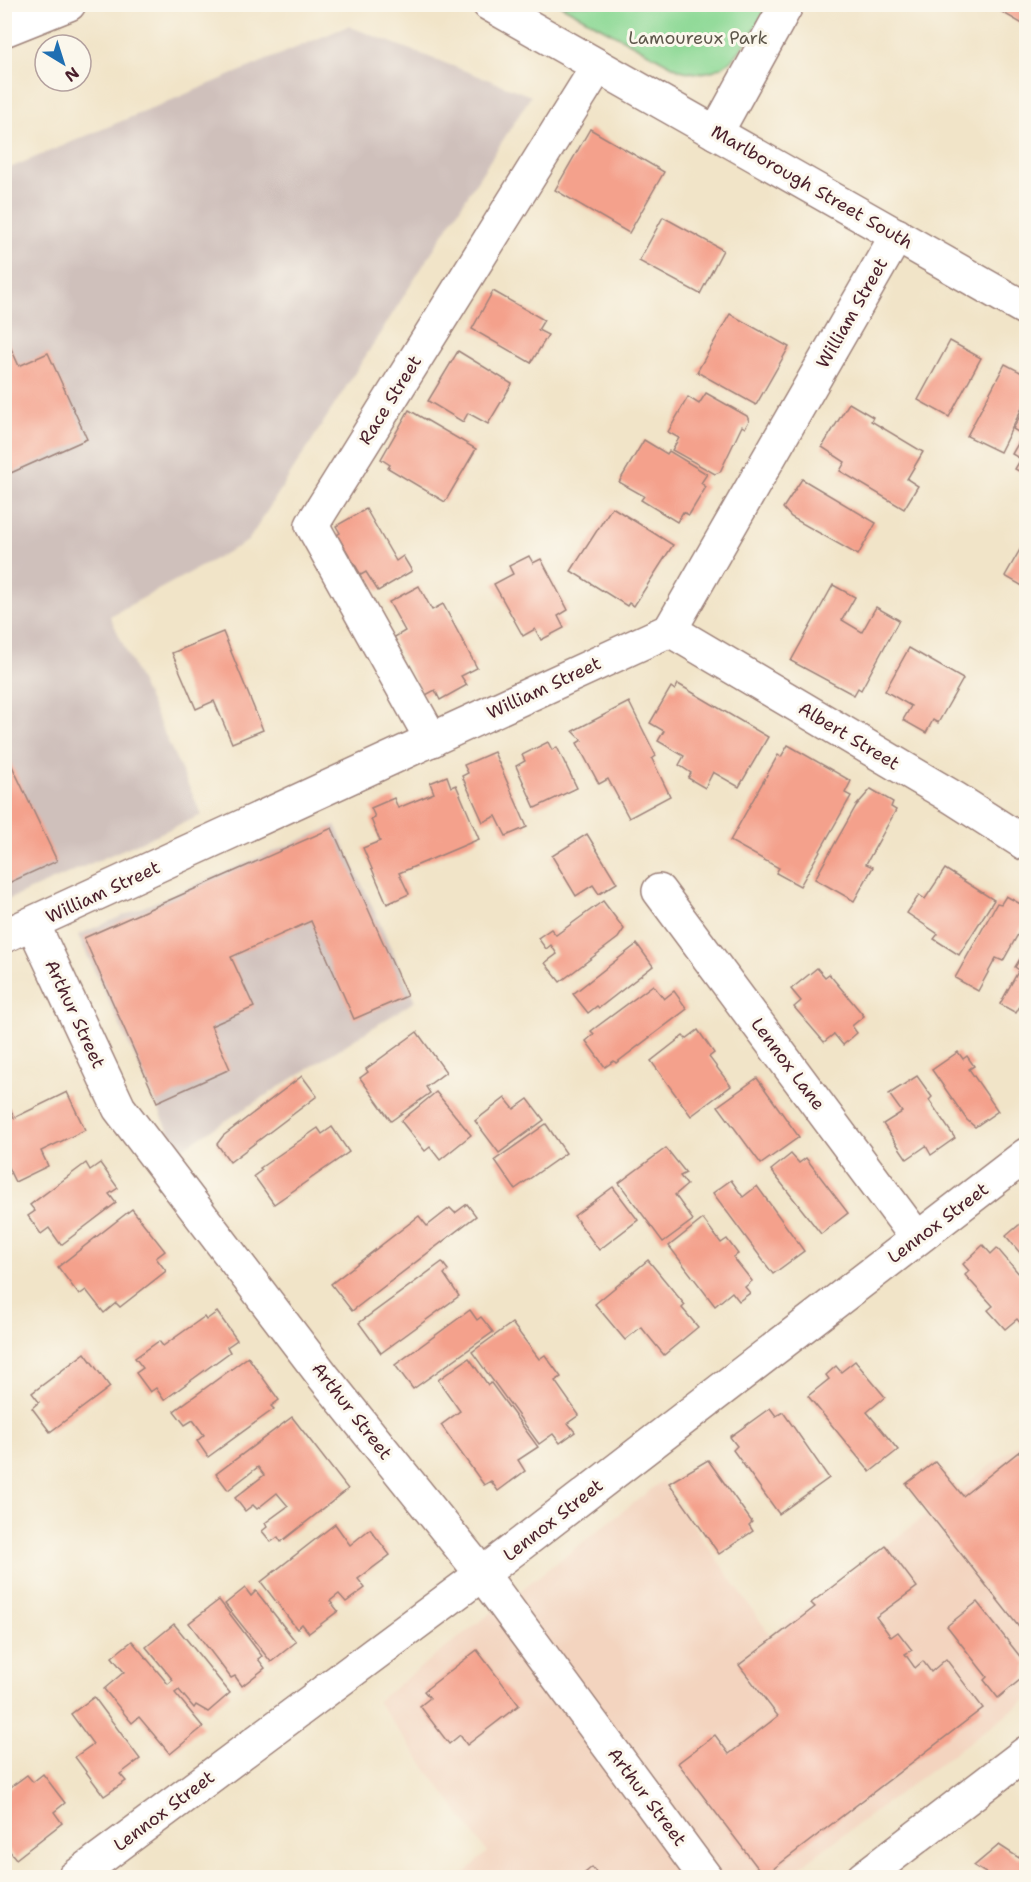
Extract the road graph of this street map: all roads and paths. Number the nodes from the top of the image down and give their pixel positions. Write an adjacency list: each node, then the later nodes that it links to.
1 (69, 4): 4 (street)
2 (489, 4): 5 (street, Marlborough Street South)
3 (787, 4): 6 (street)
4 (4, 30)
5 (598, 66): 6 (street, Marlborough Street South); 10 (street, Race Street)
6 (716, 133): 7 (street, Marlborough Street South)
7 (897, 235): 8 (street, Marlborough Street South); 9 (street, William Street)
8 (1026, 309)
9 (670, 630): 10 (street, William Street); 11 (street, Albert Street)
10 (432, 740): 13 (street, William Street)
11 (1026, 844)
12 (659, 891): 15 (street, Lennox Lane)
13 (19, 930): 16 (street, Arthur Street)
14 (1026, 1155): 15 (street, Lennox Street)
15 (917, 1238): 16 (street, Lennox Street)
16 (482, 1574): 19 (street, Lennox Street); 20 (street, Arthur Street)
17 (1026, 1753): 18 (street)
18 (864, 1877)
19 (74, 1878)
20 (706, 1878)

